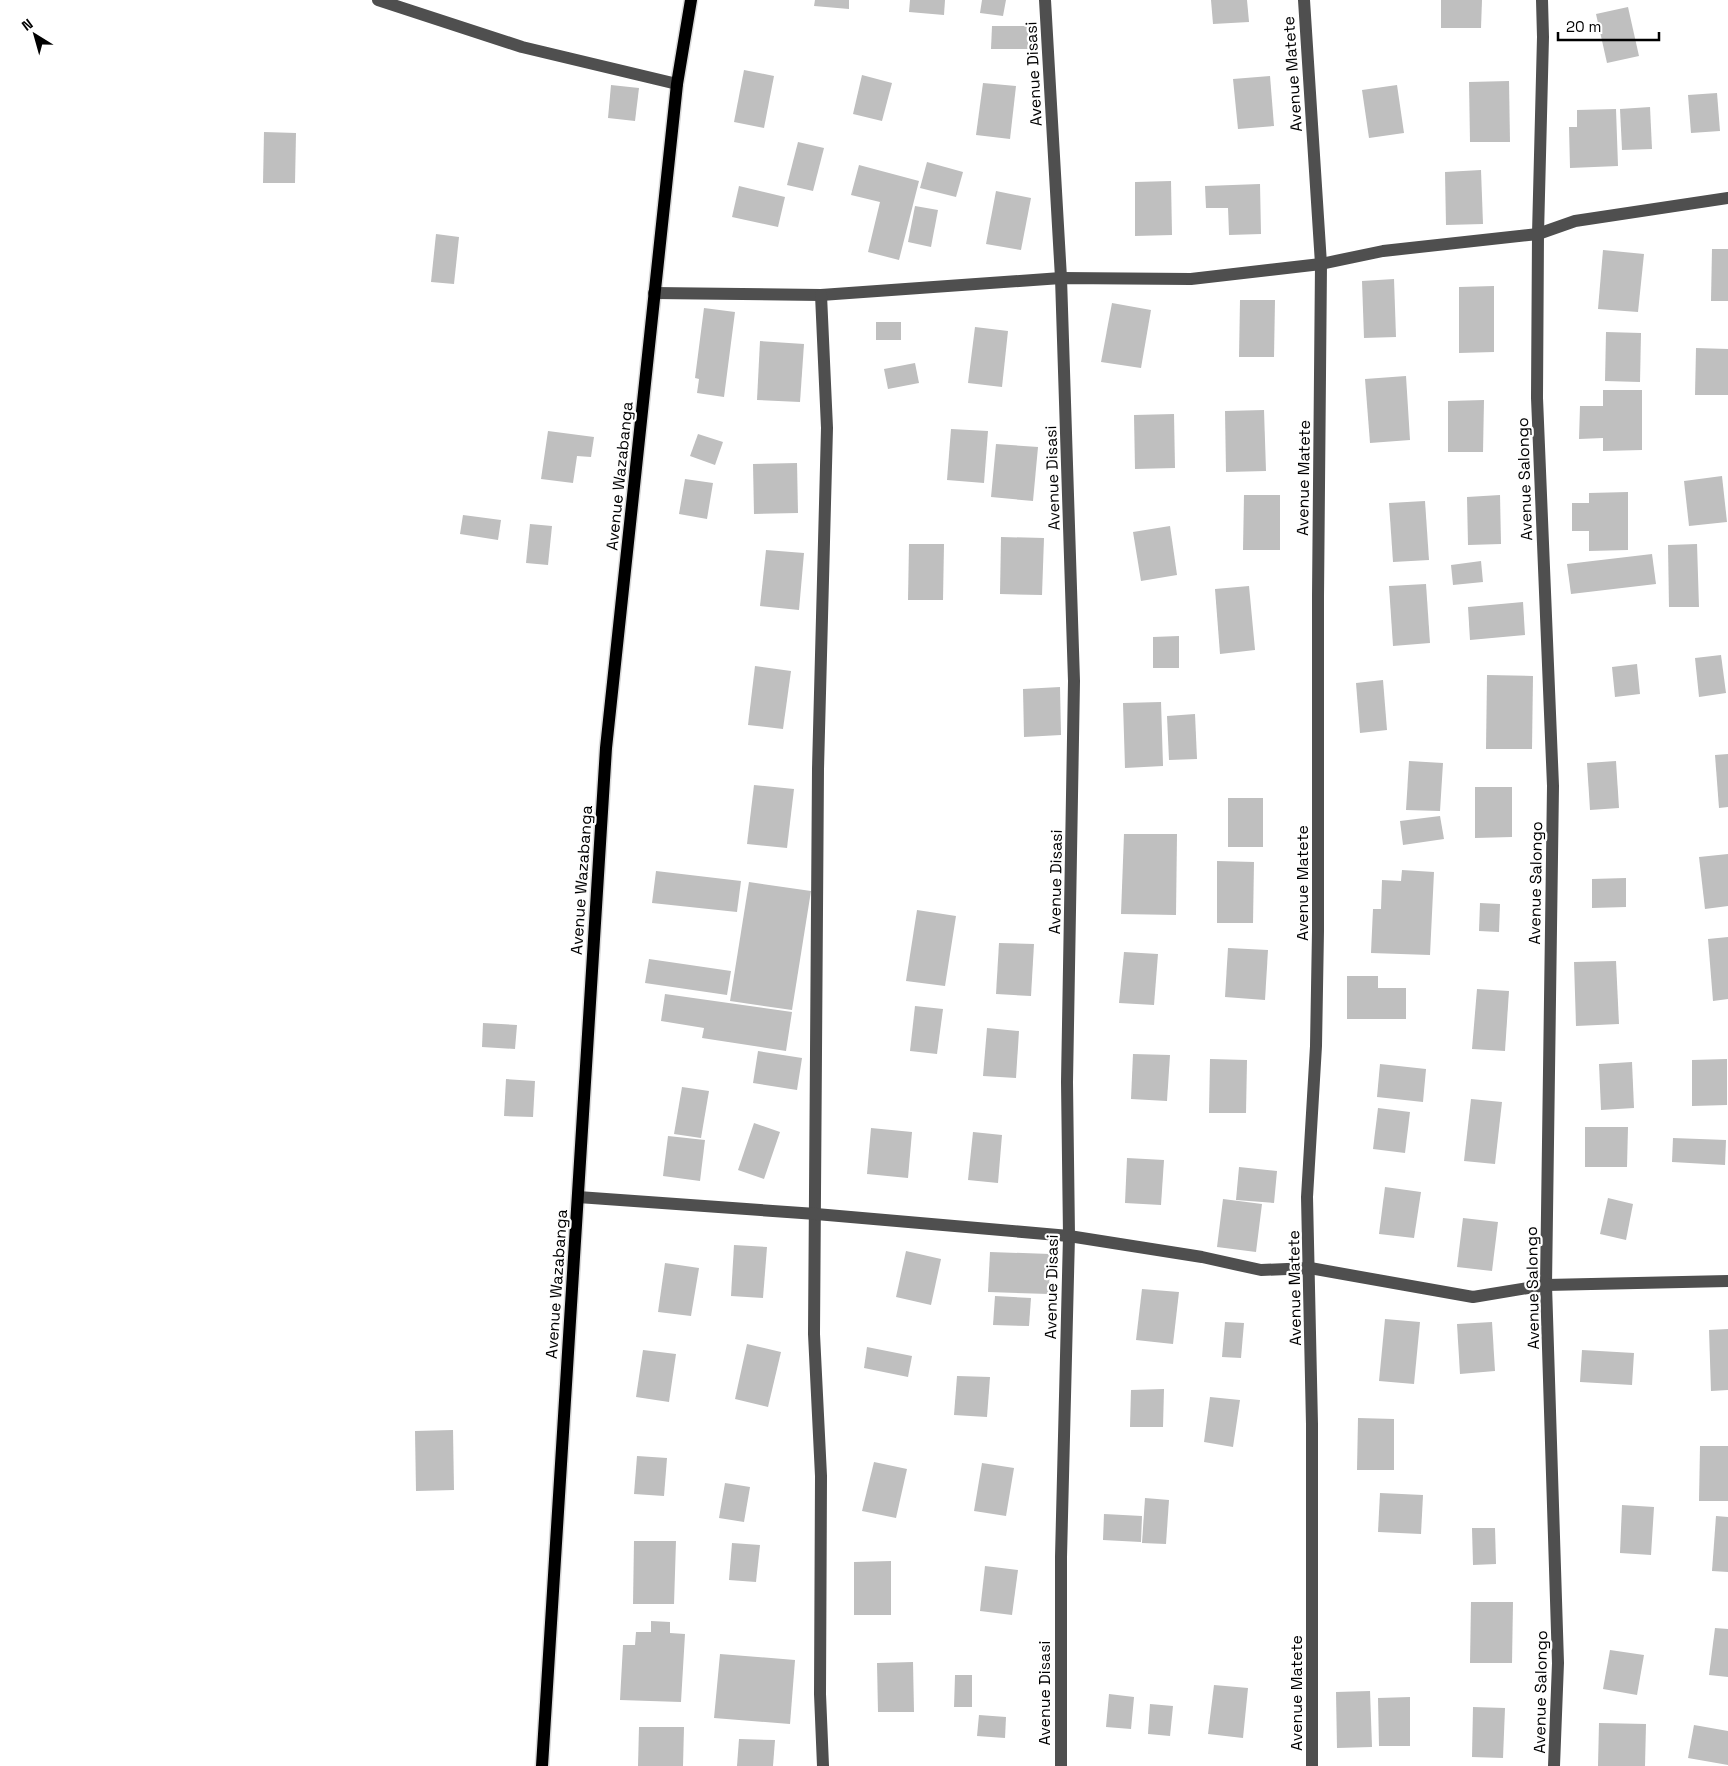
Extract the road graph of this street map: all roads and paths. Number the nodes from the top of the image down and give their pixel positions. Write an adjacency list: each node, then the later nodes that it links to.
1 (378, 0): 6 (street)
2 (691, 0): 6 (main road, Avenue Wazabanga)
3 (1045, 0): 10 (street, Avenue Disasi)
4 (1304, 0): 9 (street, Avenue Matete)
5 (1542, 0): 8 (street, Avenue Salongo)
6 (676, 84): 11 (main road, Avenue Wazabanga)
7 (1728, 198): 8 (street)
8 (1538, 234): 9 (street); 18 (street, Avenue Salongo)
9 (1321, 264): 10 (street); 16 (street, Avenue Matete)
10 (1061, 278): 12 (street); 15 (street, Avenue Disasi)
11 (654, 293): 12 (street); 13 (main road, Avenue Wazabanga)
12 (821, 295): 14 (street)
13 (578, 1197): 14 (street); 19 (main road, Avenue Wazabanga)
14 (816, 1214): 15 (street); 20 (street)
15 (1069, 1236): 16 (street); 21 (street, Avenue Disasi)
16 (1310, 1268): 18 (street); 22 (street, Avenue Matete)
17 (1728, 1281): 18 (street)
18 (1546, 1285): 23 (street, Avenue Salongo)
19 (542, 1766)
20 (823, 1766)
21 (1061, 1766)
22 (1312, 1766)
23 (1554, 1766)

